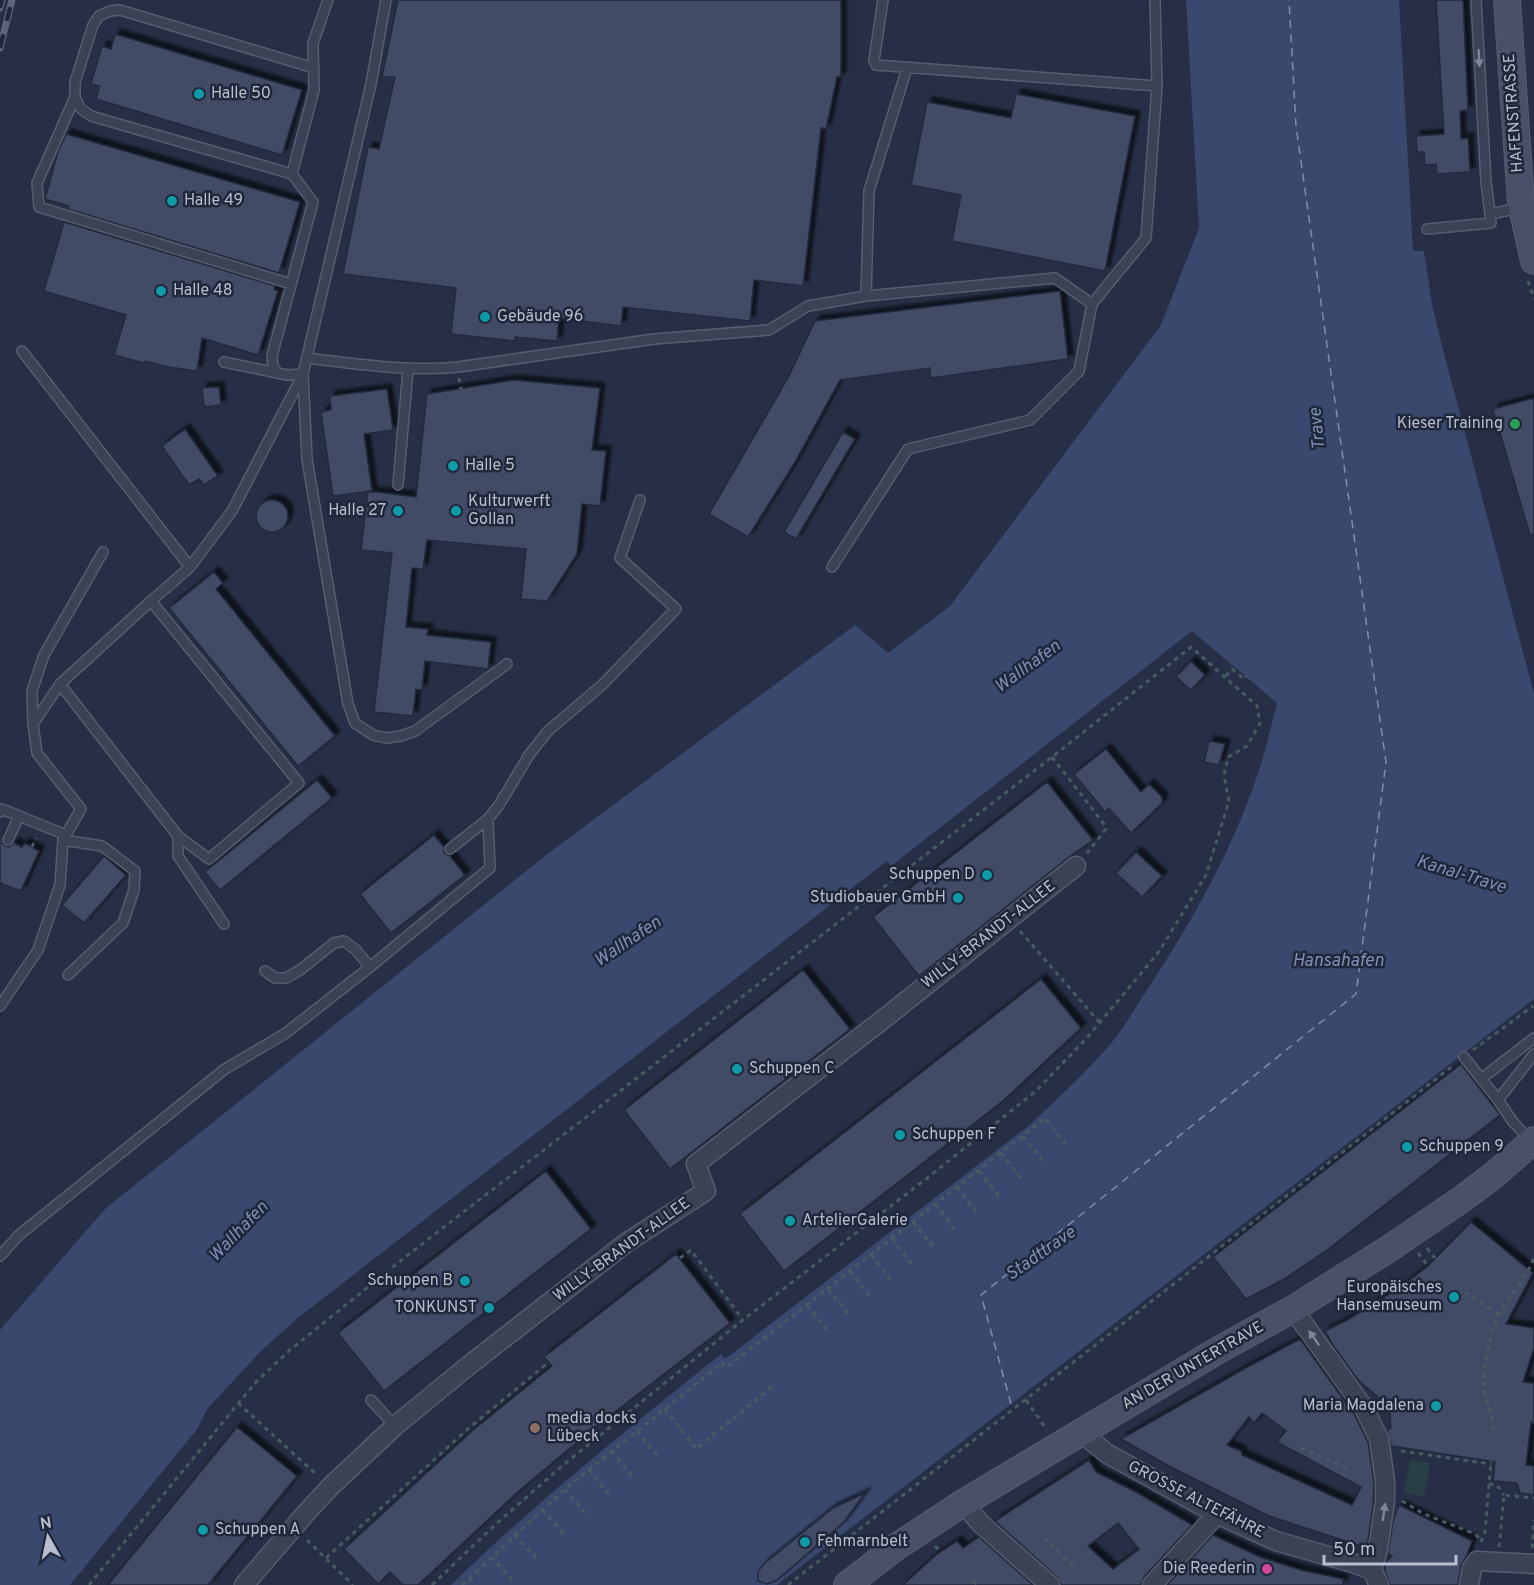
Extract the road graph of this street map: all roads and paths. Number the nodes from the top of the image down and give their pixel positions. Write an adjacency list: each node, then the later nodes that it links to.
1 (328, 0): 7 (lane)
2 (386, 0): 20 (lane)
3 (883, 0): 8 (lane)
4 (1155, 0): 9 (lane)
5 (1476, 0): 13 (lane, one-way to 13)
6 (1506, 0): 12 (main road, HAFENSTRASSE)
7 (314, 68): 10 (lane); 11 (lane)
8 (907, 68): 9 (lane); 17 (lane)
9 (1157, 86): 18 (lane)
10 (75, 97): 11 (lane); 16 (lane)
11 (292, 174): 16 (lane)
12 (1523, 208): 13 (lane); 15 (main road, HAFENSTRASSE)
13 (1490, 213): 14 (lane)
14 (1428, 229)
15 (1534, 261)
16 (291, 284): 23 (lane)
17 (866, 296): 18 (lane); 22 (lane)
18 (1092, 304): 29 (lane)
19 (22, 351): 28 (lane)
20 (307, 358): 22 (lane); 24 (lane)
21 (224, 362): 23 (lane)
22 (408, 370): 25 (lane)
23 (278, 373): 24 (lane)
24 (303, 374): 28 (lane); 31 (lane)
25 (398, 485)
26 (640, 500): 39 (lane)
27 (103, 552): 35 (lane)
28 (190, 567): 30 (lane)
29 (832, 567)
30 (151, 601): 34 (lane); 40 (lane)
31 (507, 664)
32 (1246, 676): 33 (path)
33 (1225, 677)
34 (60, 684): 35 (lane); 40 (lane)
35 (33, 724): 41 (lane)
36 (1052, 757): 44 (path)
37 (0, 813): 38 (lane)
38 (18, 816): 41 (lane); 42 (lane)
39 (488, 819): 43 (lane); 47 (lane)
40 (178, 836): 46 (lane)
41 (64, 838): 49 (lane); 50 (lane)
42 (8, 840)
43 (450, 849)
44 (1076, 866): 45 (street, WILLY-BRANDT-ALLEE)
45 (1010, 920): 52 (path); 95 (street, WILLY-BRANDT-ALLEE)
46 (224, 924)
47 (370, 967): 48 (lane); 74 (lane)
48 (265, 971)
49 (68, 975)
50 (0, 1006)
51 (1532, 1008): 55 (path)
52 (1100, 1023)
53 (1534, 1038): 56 (lane)
54 (1534, 1054): 57 (lane)
55 (1464, 1057): 56 (lane); 92 (path)
56 (1481, 1079): 57 (lane)
57 (1498, 1100): 60 (lane)
58 (1023, 1136): 59 (path); 61 (path); 62 (path)
59 (1066, 1145)
60 (1525, 1151): 84 (main road, AN DER UNTERTRAVE)
61 (1001, 1153): 63 (path); 64 (path)
62 (1044, 1163)
63 (979, 1171): 65 (path); 66 (path)
64 (1022, 1180)
65 (957, 1187): 67 (path); 68 (path)
66 (1000, 1197)
67 (935, 1204): 69 (path); 70 (path)
68 (978, 1214)
69 (913, 1222): 71 (path); 72 (path)
70 (956, 1231)
71 (892, 1239): 73 (path); 77 (path)
72 (934, 1248)
73 (871, 1255): 78 (path); 79 (path)
74 (0, 1256)
75 (1534, 1257): 86 (path)
76 (680, 1258): 87 (path)
77 (913, 1265)
78 (850, 1272): 80 (path); 82 (path)
79 (892, 1282)
80 (828, 1288): 83 (path); 85 (path)
81 (1465, 1292): 86 (path)
82 (871, 1298)
83 (807, 1305): 88 (path); 94 (path)
84 (1293, 1309): 98 (main road, AN DER UNTERTRAVE); 133 (street, one-way to 84)
85 (849, 1315)
86 (1499, 1315): 96 (path)
87 (743, 1320)
88 (828, 1331)
89 (549, 1362): 128 (path)
90 (772, 1387): 94 (path)
91 (371, 1400): 95 (lane)
92 (1026, 1400): 99 (path); 141 (path)
93 (238, 1403): 108 (path)
94 (665, 1409): 97 (path)
95 (396, 1426): 108 (street, WILLY-BRANDT-ALLEE)
96 (1493, 1430)
97 (637, 1431): 101 (path); 103 (path)
98 (1081, 1432): 99 (main road, AN DER UNTERTRAVE); 117 (street, GROSSE ALTEFÄHRE)
99 (1057, 1446): 114 (main road, AN DER UNTERTRAVE)
100 (1301, 1448): 104 (path)
101 (612, 1451): 105 (path); 106 (path)
102 (1401, 1451): 107 (path)
103 (658, 1457)
104 (1347, 1468)
105 (589, 1470): 109 (path); 111 (path)
106 (633, 1477)
107 (1489, 1484): 110 (path); 120 (path)
108 (330, 1487): 119 (street, WILLY-BRANDT-ALLEE)
109 (565, 1489): 115 (path); 116 (path)
110 (1504, 1495): 112 (path); 125 (path)
111 (610, 1496)
112 (1534, 1498)
113 (1401, 1500): 124 (path)
114 (963, 1503): 142 (main road, AN DER UNTERTRAVE); 144 (street)
115 (542, 1510): 121 (path); 122 (path)
116 (586, 1514)
117 (1217, 1514): 133 (street, GROSSE ALTEFÄHRE); 145 (street)
118 (1534, 1520): 131 (path)
119 (293, 1528): 128 (path); 137 (street, WILLY-BRANDT-ALLEE)
120 (1485, 1532)
121 (515, 1534): 127 (path); 130 (path)
122 (564, 1534)
123 (1044, 1538): 126 (path)
124 (1482, 1540)
125 (1499, 1548)
126 (1063, 1556): 129 (path); 132 (path)
127 (491, 1557): 134 (path); 136 (path)
128 (326, 1558): 138 (path)
129 (1059, 1559)
130 (538, 1560)
131 (1533, 1564): 146 (street)
132 (1078, 1570)
133 (1375, 1577)
134 (469, 1578): 139 (path); 140 (path)
135 (973, 1581): 143 (path)
136 (514, 1582)
137 (244, 1585)
138 (353, 1585)
139 (462, 1585)
140 (475, 1585)
141 (788, 1585)
142 (847, 1585)
143 (978, 1585)
144 (1050, 1585)
145 (1152, 1585)
146 (1469, 1585)

